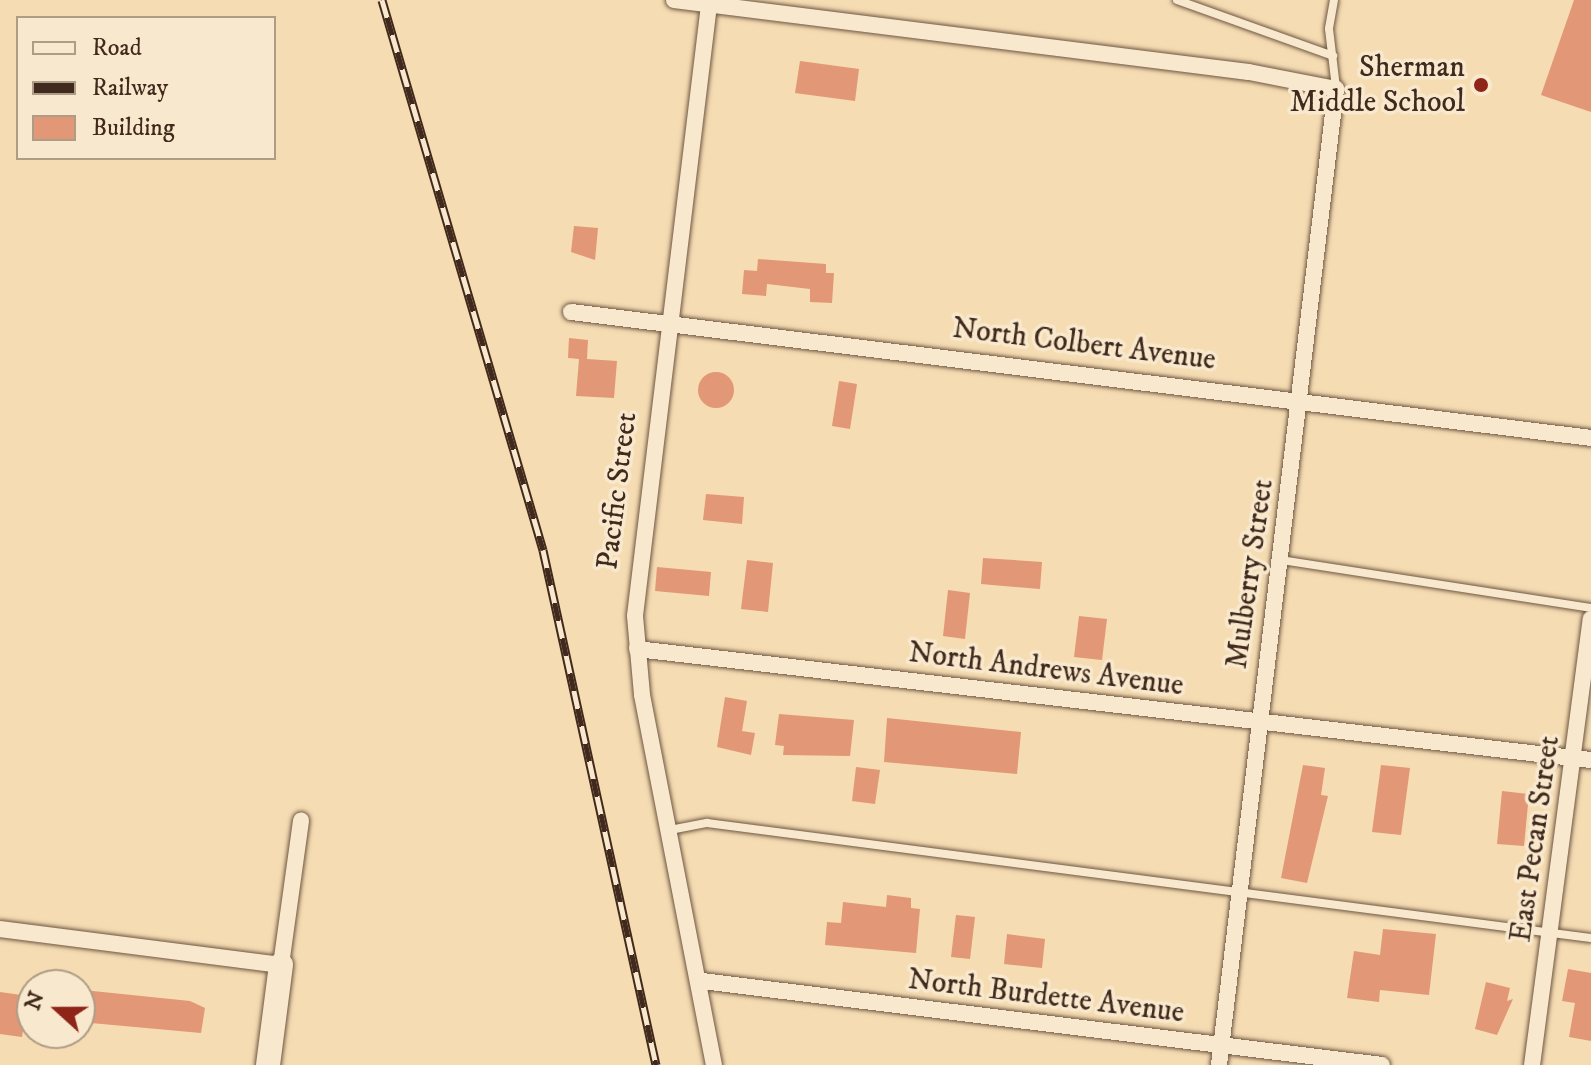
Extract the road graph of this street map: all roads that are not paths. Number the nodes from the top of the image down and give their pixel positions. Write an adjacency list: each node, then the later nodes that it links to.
1 (674, 0): 4 (street)
2 (1177, 0): 5 (lane)
3 (1334, 0): 5 (lane)
4 (709, 5): 6 (street); 8 (street, Pacific Street)
5 (1333, 56): 6 (lane)
6 (1336, 89): 9 (street, Mulberry Street)
7 (571, 312): 8 (street, North Colbert Avenue)
8 (668, 324): 9 (street, North Colbert Avenue); 14 (street, Pacific Street)
9 (1302, 399): 10 (street, North Colbert Avenue); 11 (street, Mulberry Street)
10 (1591, 438)
11 (1281, 560): 12 (lane); 15 (street, Mulberry Street)
12 (1591, 608)
13 (1591, 619): 16 (street, East Pecan Street)
14 (637, 649): 15 (street, North Andrews Avenue); 18 (street, Pacific Street)
15 (1259, 724): 16 (street, North Andrews Avenue); 19 (street, Mulberry Street)
16 (1584, 759): 21 (street, East Pecan Street)
17 (301, 820): 23 (street)
18 (670, 830): 19 (lane); 24 (street, Pacific Street)
19 (1239, 892): 21 (lane); 25 (street, Mulberry Street)
20 (0, 929): 23 (street)
21 (1551, 932): 22 (lane); 30 (street, East Pecan Street)
22 (1591, 938)
23 (281, 965): 26 (street)
24 (702, 981): 25 (street, North Burdette Avenue); 27 (street, Pacific Street)
25 (1221, 1047): 28 (street, Mulberry Street); 29 (street, North Burdette Avenue)
26 (268, 1065)
27 (714, 1065)
28 (1219, 1065)
29 (1382, 1065)
30 (1532, 1065)

